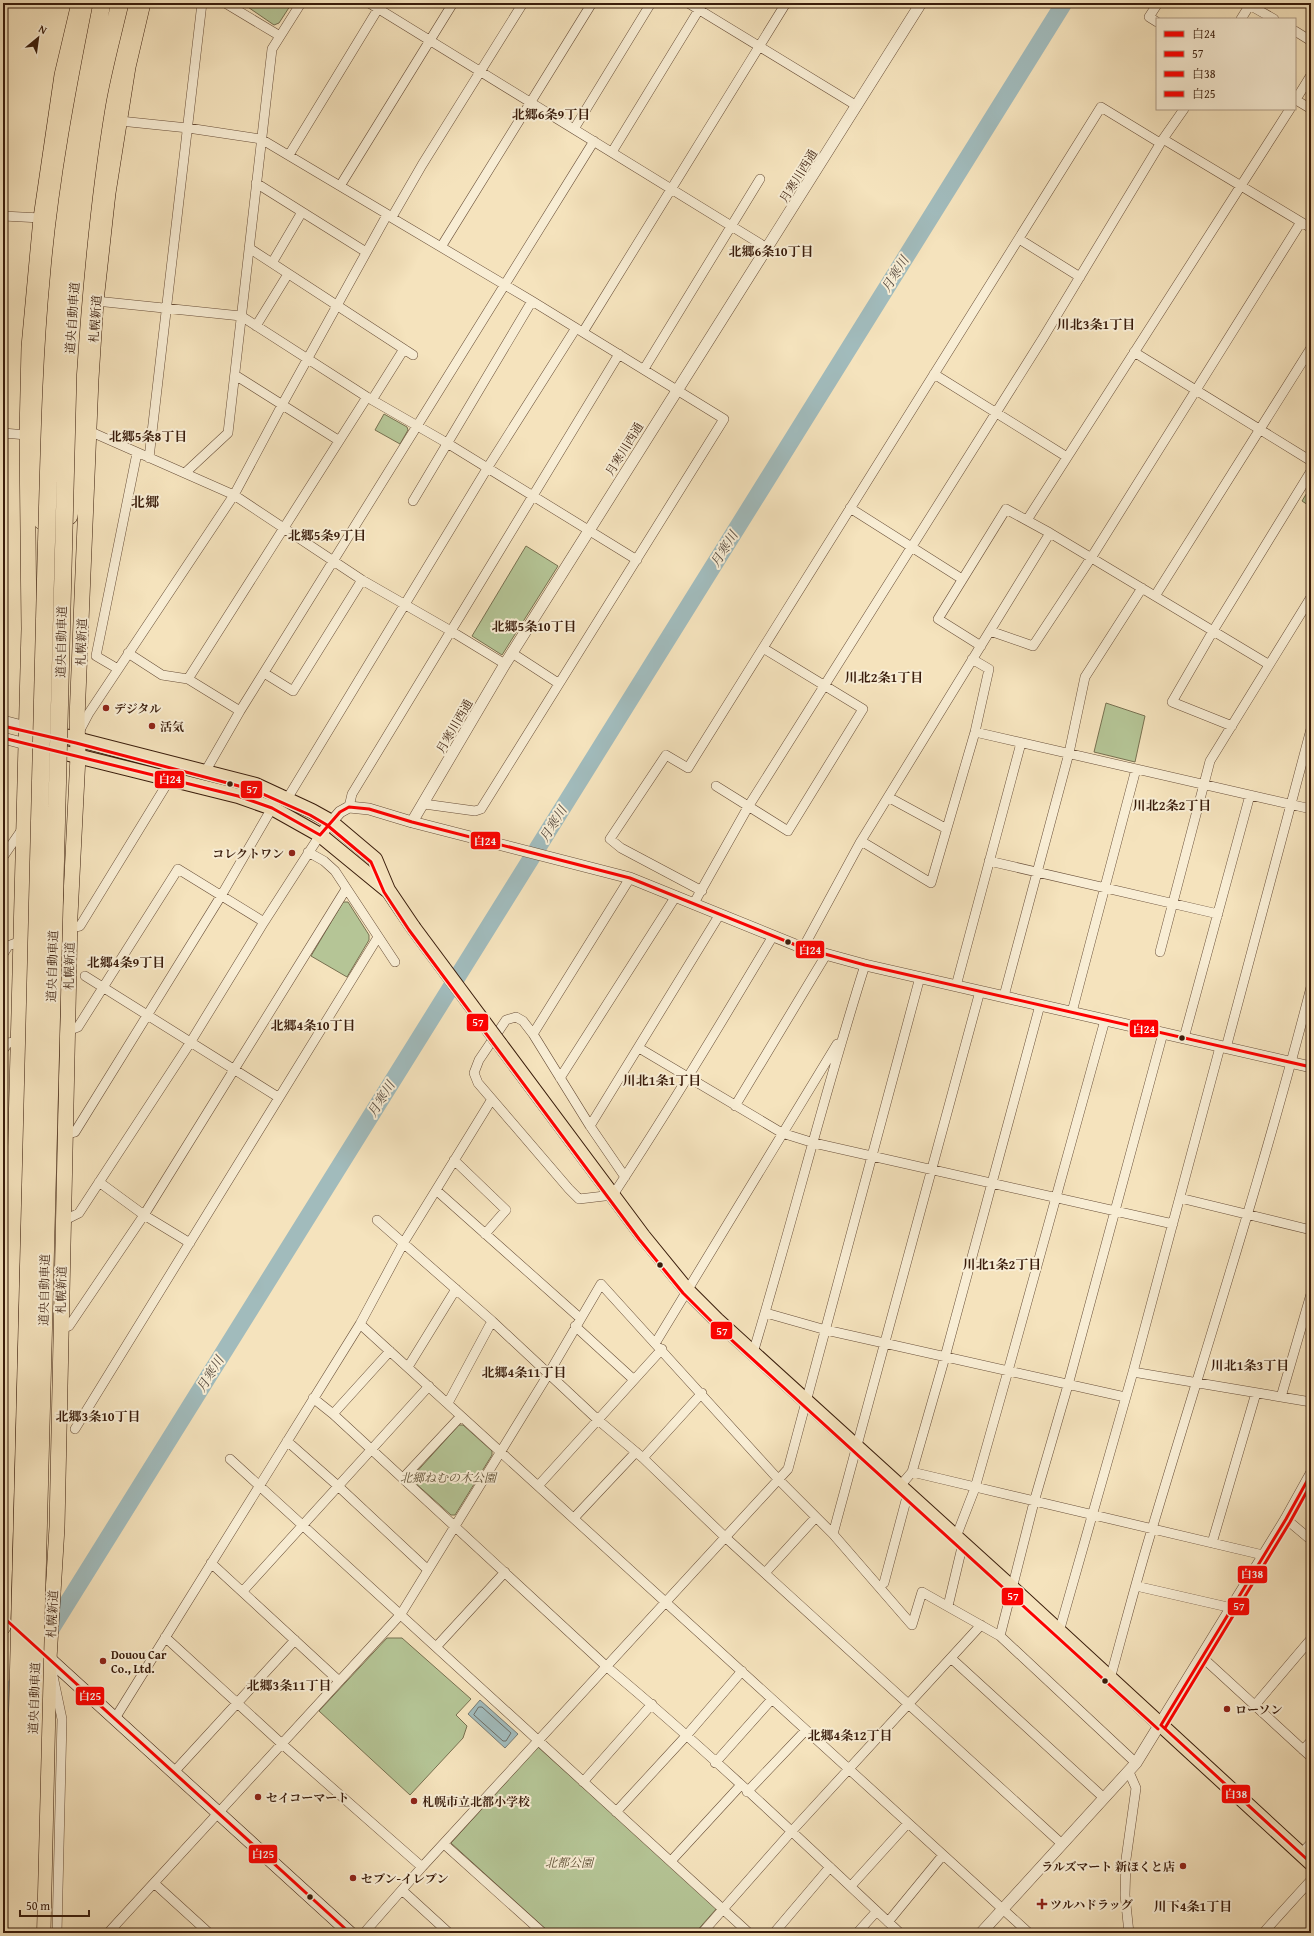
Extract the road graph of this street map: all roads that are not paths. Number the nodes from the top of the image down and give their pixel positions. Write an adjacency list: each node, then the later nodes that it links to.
1 (79, 3): 55 (highway)
2 (88, 3): 114 (highway, bridge)
3 (102, 3): 114 (highway, 道央自動車道, bridge)
4 (120, 3): 112 (highway, 道央自動車道, bridge)
5 (132, 3): 112 (highway, bridge)
6 (143, 3): 39 (highway, 札幌新道)
7 (202, 3): 40 (street)
8 (301, 3): 26 (street)
9 (369, 3): 20 (street)
10 (453, 3): 27 (street)
11 (523, 3): 30 (street)
12 (592, 3): 34 (street)
13 (651, 3): 41 (street)
14 (688, 3): 21 (street)
15 (786, 3): 29 (street)
16 (921, 3): 35 (street, 月寒川西通)
17 (1158, 3): 24 (street)
18 (227, 4): 26 (street)
19 (1249, 4): 22 (street); 23 (street)
20 (380, 6): 27 (street); 46 (street)
21 (701, 6): 29 (street); 45 (street)
22 (1242, 18)
23 (1272, 18)
24 (1156, 21)
25 (1296, 32): 28 (street)
26 (280, 36): 42 (street)
27 (430, 40): 30 (street); 49 (street)
28 (1311, 41)
29 (759, 46): 35 (street); 51 (street)
30 (480, 72): 34 (street); 54 (street)
31 (1311, 74): 32 (street)
32 (1296, 98)
33 (1296, 101): 36 (street)
34 (530, 102): 41 (street); 61 (street)
35 (857, 106): 62 (street, 月寒川西通)
36 (1311, 109)
37 (1183, 110): 44 (street)
38 (1289, 110): 50 (street)
39 (120, 121): 40 (street); 68 (highway, 札幌新道)
40 (188, 128): 42 (street); 71 (street)
41 (574, 129): 43 (street)
42 (261, 139): 46 (street); 48 (street)
43 (594, 141): 45 (street); 67 (street)
44 (1161, 141): 50 (street); 59 (street); 66 (street)
45 (612, 152): 51 (street)
46 (289, 155): 49 (street)
47 (760, 178): 57 (street)
48 (256, 183): 52 (street); 60 (street)
49 (340, 186): 54 (street)
50 (1241, 186): 56 (street); 77 (street)
51 (670, 188): 57 (street); 74 (street)
52 (302, 212): 63 (street); 64 (street)
53 (3, 216): 55 (street)
54 (387, 216): 61 (street); 63 (street)
55 (41, 218): 93 (highway)
56 (1301, 222): 58 (street); 85 (street)
57 (731, 226): 62 (street); 81 (street)
58 (1311, 228)
59 (1019, 239): 66 (street); 82 (street)
60 (249, 248): 64 (street); 72 (street)
61 (441, 248): 67 (street)
62 (767, 248): 84 (street, 月寒川西通)
63 (366, 252): 70 (street)
64 (272, 263): 65 (street)
65 (288, 274): 70 (street); 73 (street)
66 (1080, 277): 88 (street)
67 (506, 285): 69 (street); 89 (street)
68 (96, 301): 71 (street); 91 (highway, 札幌新道)
69 (532, 301): 74 (street); 95 (street)
70 (337, 306): 76 (street); 80 (street)
71 (167, 308): 72 (street); 98 (street)
72 (241, 316): 73 (street); 83 (street)
73 (256, 326): 80 (street)
74 (579, 330): 78 (street); 100 (street)
75 (1311, 348): 90 (street)
76 (404, 349): 79 (street); 86 (street)
77 (1134, 352): 85 (street); 97 (street)
78 (619, 354): 81 (street); 104 (street)
79 (413, 355)
80 (308, 359): 86 (street); 87 (street)
81 (644, 369): 84 (street)
82 (934, 374): 88 (street); 106 (street)
83 (235, 376): 87 (street); 102 (street)
84 (678, 390): 109 (street, 月寒川西通); 116 (street)
85 (1196, 390): 90 (street); 113 (street)
86 (369, 398): 89 (street); 94 (street)
87 (282, 404): 94 (street); 103 (street)
88 (997, 413): 97 (street); 111 (street)
89 (418, 426): 95 (street); 115 (street)
90 (1259, 430): 99 (street); 120 (street)
91 (89, 432): 96 (street); 145 (highway, 札幌新道)
92 (3, 433): 93 (street)
93 (27, 435): 141 (highway)
94 (338, 440): 108 (street)
95 (447, 443): 100 (street); 105 (street)
96 (137, 453): 98 (street); 133 (street)
97 (1067, 457): 107 (street)
98 (149, 458): 102 (street)
99 (1311, 461)
100 (488, 468): 104 (street); 122 (street)
101 (1311, 471): 125 (street)
102 (185, 473): 103 (street)
103 (234, 495): 108 (street); 129 (street)
104 (534, 496): 109 (street); 123 (street)
105 (413, 501)
106 (850, 508): 111 (street); 127 (street)
107 (1027, 520): 110 (street); 117 (street)
108 (283, 527): 115 (street); 135 (street)
109 (589, 530): 116 (street); 128 (street, 月寒川西通)
110 (1050, 533): 113 (street); 124 (street)
111 (912, 548): 117 (street); 137 (street)
112 (63, 550): 389 (highway, 道央自動車道, bridge)
113 (1091, 558): 119 (street); 124 (street)
114 (46, 559): 388 (highway, 道央自動車道, bridge)
115 (334, 560): 118 (street); 134 (street)
116 (637, 560): 136 (street)
117 (962, 579): 126 (street)
118 (362, 580): 122 (street); 134 (street)
119 (1142, 588): 120 (street); 148 (street)
120 (1155, 596): 125 (street)
121 (1310, 601): 132 (street)
122 (406, 605): 123 (street); 157 (street)
123 (451, 630): 131 (street); 160 (street)
124 (990, 631): 126 (street)
125 (1213, 631): 132 (street); 140 (street)
126 (981, 646): 130 (street)
127 (763, 648): 137 (street); 178 (street)
128 (512, 652): 131 (street, 月寒川西通); 136 (street)
129 (128, 653): 133 (street); 135 (street)
130 (972, 659): 143 (street); 156 (street)
131 (505, 664): 158 (street, 月寒川西通)
132 (1268, 664): 140 (street)
133 (118, 669): 145 (street)
134 (264, 673): 138 (street)
135 (188, 679): 138 (street)
136 (558, 683): 158 (street)
137 (825, 686): 161 (street); 161 (street)
138 (240, 711): 151 (street)
139 (3, 721): 141 (street)
140 (1232, 726): 153 (street)
141 (26, 727): 145 (main road); 147 (highway)
142 (1311, 730): 159 (street)
143 (975, 732): 146 (street); 167 (street)
144 (3, 738): 147 (street)
145 (77, 738): 149 (highway, 札幌新道); 151 (main road)
146 (1021, 743): 148 (street); 172 (street)
147 (26, 744): 149 (main road); 166 (highway)
148 (1069, 753): 150 (street); 173 (street)
149 (78, 756): 152 (main road); 186 (highway, 札幌新道)
150 (1136, 769): 153 (street); 176 (street)
151 (204, 772): 157 (main road)
152 (170, 779): 162 (main road); 186 (street)
153 (1204, 783): 155 (street); 182 (street)
154 (716, 786): 161 (street)
155 (1250, 795): 159 (street); 184 (street)
156 (888, 797): 167 (street); 169 (street)
157 (287, 799): 164 (main road)
158 (424, 804): 165 (street, 月寒川西通)
159 (1292, 805): 163 (street); 214 (street)
160 (349, 806): 164 (street); 165 (street)
161 (748, 807): 178 (street)
162 (272, 808): 168 (main road); 179 (street)
163 (1311, 809)
164 (330, 821): 168 (street); 177 (main road)
165 (412, 822): 174 (street)
166 (25, 826): 171 (street); 189 (highway)
167 (945, 828): 169 (street)
168 (320, 835): 170 (street); 177 (main road)
169 (861, 842): 190 (street)
170 (308, 852): 175 (street); 185 (street)
171 (3, 857)
172 (989, 861): 173 (street); 198 (street)
173 (1037, 872): 176 (street); 202 (street)
174 (630, 878): 180 (street); 209 (street)
175 (346, 889): 188 (street); 219 (street)
176 (1104, 889): 182 (street); 204 (street)
177 (388, 890): 237 (main road, bridge)
178 (702, 891): 181 (street)
179 (221, 896): 185 (street); 200 (street); 205 (street)
180 (676, 896): 181 (street); 220 (street)
181 (694, 903): 183 (street)
182 (1173, 903): 184 (street); 191 (street)
183 (720, 914): 187 (street); 215 (street)
184 (1218, 914): 211 (street)
185 (264, 922): 213 (street)
186 (70, 928): 207 (highway, 札幌新道)
187 (773, 936): 190 (street); 221 (street)
188 (378, 937): 194 (street); 222 (street)
189 (21, 941): 192 (street); 212 (highway)
190 (803, 948): 193 (street)
191 (1160, 952)
192 (3, 954)
193 (826, 955): 195 (street); 224 (street)
194 (395, 962)
195 (865, 965): 197 (street); 210 (street)
196 (85, 976): 200 (street)
197 (920, 977): 198 (street); 230 (street)
198 (956, 986): 201 (street)
199 (1311, 987): 217 (street)
200 (103, 988): 205 (street); 207 (street)
201 (980, 991): 202 (street); 232 (street)
202 (1004, 996): 203 (street)
203 (1040, 1005): 204 (street); 235 (street)
204 (1072, 1012): 206 (street)
205 (148, 1017): 213 (street); 227 (street)
206 (1105, 1020): 208 (street); 238 (street)
207 (67, 1032): 227 (highway, 札幌新道)
208 (1163, 1033): 211 (street); 240 (street)
209 (533, 1034): 220 (street); 223 (street)
210 (843, 1034): 226 (street); 228 (street)
211 (1184, 1038): 214 (street)
212 (19, 1041): 216 (street); 229 (highway)
213 (190, 1043): 219 (street); 234 (street)
214 (1223, 1047): 217 (street); 239 (street)
215 (639, 1048): 221 (street); 225 (street)
216 (3, 1050)
217 (1292, 1063): 218 (street); 242 (street)
218 (1311, 1067)
219 (233, 1070): 222 (street); 241 (street)
220 (560, 1078): 225 (street)
221 (688, 1078): 224 (street); 233 (street)
222 (278, 1098): 249 (street)
223 (492, 1099): 231 (street); 237 (street)
224 (735, 1106): 226 (street)
225 (590, 1126): 233 (street)
226 (782, 1133): 228 (street); 252 (street)
227 (65, 1134): 244 (highway, 札幌新道)
228 (814, 1143): 230 (street); 254 (street)
229 (10, 1152): 250 (highway)
230 (872, 1156): 232 (street); 259 (street)
231 (454, 1160): 236 (street); 247 (street)
232 (932, 1168): 235 (street); 260 (street)
233 (625, 1177): 237 (street)
234 (98, 1182): 241 (street); 244 (street)
235 (993, 1183): 238 (street); 265 (street)
236 (436, 1190): 247 (street); 248 (street)
237 (613, 1195): 252 (main road)
238 (1056, 1198): 240 (street); 267 (street)
239 (1180, 1198): 242 (street); 245 (street)
240 (1115, 1210): 245 (street); 272 (street)
241 (144, 1215): 249 (street); 258 (street)
242 (1247, 1215): 246 (street); 271 (street)
243 (377, 1220): 248 (street)
244 (63, 1221): 258 (highway, 札幌新道)
245 (1173, 1224): 268 (street)
246 (1311, 1230)
247 (485, 1234): 256 (street)
248 (404, 1242): 251 (street); 257 (street)
249 (190, 1243): 285 (street)
250 (9, 1246): 264 (highway)
251 (456, 1289): 255 (street); 266 (street)
252 (687, 1290): 261 (street); 263 (main road)
253 (1311, 1294): 277 (street)
254 (766, 1313): 259 (street); 263 (street)
255 (492, 1321): 269 (street); 281 (street)
256 (578, 1322): 261 (street); 269 (street); 270 (street)
257 (360, 1324): 262 (street); 278 (street)
258 (60, 1330): 337 (highway, 札幌新道)
259 (826, 1330): 260 (street); 279 (street)
260 (884, 1343): 265 (street); 287 (street)
261 (659, 1346): 270 (street); 274 (street)
262 (390, 1351): 266 (street); 282 (street)
263 (753, 1353): 279 (main road)
264 (7, 1357): 327 (highway)
265 (945, 1357): 267 (street); 292 (street)
266 (408, 1367): 273 (street)
267 (1008, 1371): 272 (street); 299 (street)
268 (1133, 1372): 271 (street); 276 (street)
269 (549, 1374): 284 (street); 289 (street)
270 (633, 1379): 284 (street)
271 (1197, 1383): 275 (street); 308 (street)
272 (1068, 1385): 276 (street); 301 (street)
273 (429, 1386): 281 (street); 288 (street)
274 (702, 1393): 290 (street); 295 (street)
275 (1256, 1393): 277 (street); 313 (street)
276 (1125, 1397): 302 (street)
277 (1281, 1397): 280 (street)
278 (313, 1398): 282 (street); 286 (street)
279 (806, 1401): 287 (main road); 295 (street)
280 (1311, 1402)
281 (448, 1404): 283 (street)
282 (333, 1414): 288 (street)
283 (461, 1416): 289 (street); 294 (street)
284 (598, 1420): 290 (street); 298 (street)
285 (75, 1429)
286 (286, 1441): 296 (street); 297 (street)
287 (857, 1448): 300 (main road); 309 (street)
288 (371, 1450): 294 (street); 297 (street)
289 (501, 1452): 298 (street); 307 (street)
290 (639, 1455): 304 (street); 310 (street)
291 (230, 1459): 296 (street)
292 (912, 1472): 299 (street); 300 (street)
293 (1311, 1474): 305 (street)
294 (402, 1478): 307 (street)
295 (778, 1479): 303 (street); 310 (street)
296 (259, 1486): 306 (street); 315 (street)
297 (338, 1486): 306 (street); 316 (street)
298 (538, 1486): 304 (street)
299 (975, 1488): 301 (street); 311 (street)
300 (904, 1489): 311 (main road); 319 (street)
301 (1034, 1502): 302 (street); 321 (street)
302 (1092, 1515): 308 (street); 330 (street)
303 (816, 1517): 309 (street); 318 (street)
304 (574, 1518): 323 (street)
305 (1286, 1519): 312 (street); 314 (street)
306 (303, 1525): 322 (street); 326 (street)
307 (455, 1527): 316 (street); 317 (street)
308 (1152, 1529): 313 (street); 320 (street)
309 (833, 1534): 319 (street)
310 (725, 1537): 318 (street); 323 (street)
311 (960, 1540): 321 (main road); 324 (street)
312 (1311, 1540)
313 (1212, 1543): 314 (street)
314 (1263, 1555): 325 (street)
315 (211, 1563): 322 (street); 332 (street)
316 (428, 1570): 326 (street)
317 (505, 1572): 335 (street); 339 (street)
318 (765, 1572): 346 (street)
319 (879, 1586): 324 (street)
320 (1136, 1586): 325 (street); 341 (street)
321 (1011, 1587): 330 (main road); 331 (street)
322 (243, 1591): 333 (street)
323 (666, 1603): 339 (street); 340 (street)
324 (948, 1606): 328 (street)
325 (1232, 1608): 336 (street)
326 (401, 1614): 335 (street); 342 (street)
327 (3, 1617): 329 (highway); 337 (main road, bridge)
328 (981, 1626): 331 (street); 338 (street)
329 (3, 1628)
330 (1059, 1632): 341 (main road)
331 (1000, 1636): 358 (street)
332 (165, 1637): 344 (street); 348 (street)
333 (295, 1640): 342 (street); 344 (street)
334 (1311, 1640): 347 (street)
335 (436, 1647): 353 (street)
336 (1202, 1657): 347 (street); 349 (street)
337 (49, 1659): 348 (main road); 390 (highway, 札幌新道); 391 (street)
338 (952, 1659): 346 (street); 365 (street)
339 (607, 1667): 345 (street); 353 (street)
340 (742, 1671): 343 (street); 351 (street)
341 (1110, 1679): 349 (main road)
342 (338, 1680): 354 (street)
343 (772, 1699): 350 (street); 357 (street)
344 (237, 1702): 354 (street); 361 (street)
345 (652, 1704): 351 (street); 362 (street)
346 (910, 1704): 359 (street); 372 (street)
347 (1255, 1705): 355 (street)
348 (114, 1720): 361 (main road)
349 (1161, 1725): 358 (street); 374 (main road)
350 (806, 1730): 359 (street); 364 (street)
351 (686, 1736): 357 (street); 366 (street)
352 (1311, 1741): 355 (street)
353 (539, 1742): 362 (street); 371 (street)
354 (282, 1744): 367 (street); 376 (street)
355 (1303, 1750): 356 (street)
356 (1311, 1757)
357 (715, 1763): 363 (street)
358 (1136, 1763): 360 (street)
359 (849, 1769): 368 (street); 369 (street)
360 (1129, 1772): 365 (street); 404 (street)
361 (173, 1773): 367 (main road)
362 (583, 1782): 366 (street)
363 (740, 1786): 364 (street); 375 (street)
364 (748, 1792): 369 (street)
365 (1104, 1798): 372 (street)
366 (616, 1812): 375 (street)
367 (218, 1814): 379 (street); 393 (main road)
368 (908, 1823): 373 (street); 380 (street)
369 (791, 1832): 377 (street); 383 (street)
370 (1311, 1843): 374 (street)
371 (444, 1844): 376 (street); 396 (street)
372 (1062, 1844): 382 (street)
373 (943, 1855): 382 (street); 385 (street)
374 (1306, 1858)
375 (671, 1861): 383 (street)
376 (422, 1867): 381 (street)
377 (830, 1868): 380 (street); 399 (street)
378 (1311, 1880): 387 (street)
379 (154, 1883): 386 (street); 392 (street)
380 (851, 1886): 384 (street)
381 (403, 1891): 394 (street); 395 (street)
382 (1002, 1909): 402 (street); 403 (street)
383 (723, 1910): 397 (street); 398 (street)
384 (876, 1912): 385 (street); 400 (street)
385 (888, 1922): 401 (street)
386 (204, 1932)
387 (1266, 1932)
388 (12, 1933)
389 (28, 1933)
390 (43, 1933)
391 (57, 1933)
392 (108, 1933)
393 (350, 1933)
394 (364, 1933)
395 (449, 1933)
396 (543, 1933)
397 (702, 1933)
398 (749, 1933)
399 (774, 1933)
400 (857, 1933)
401 (900, 1933)
402 (981, 1933)
403 (1029, 1933)
404 (1129, 1933)

